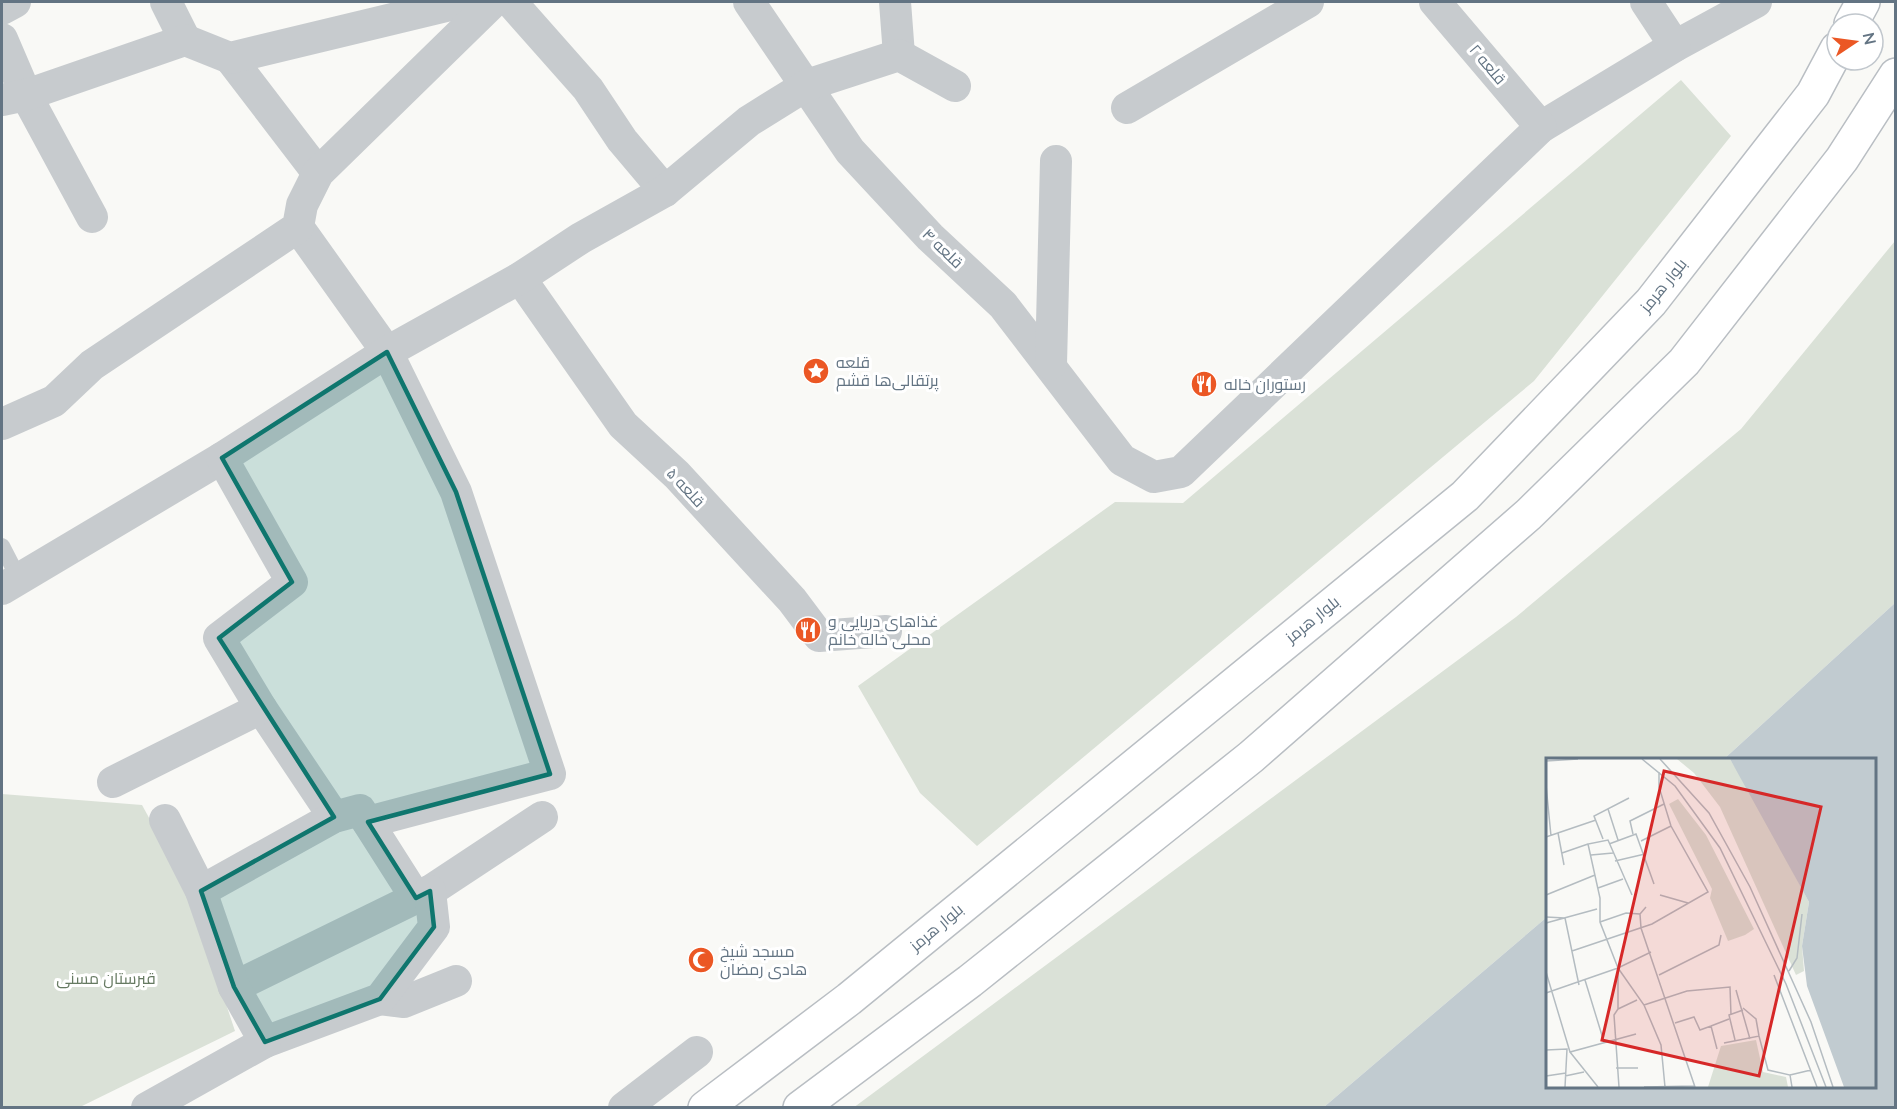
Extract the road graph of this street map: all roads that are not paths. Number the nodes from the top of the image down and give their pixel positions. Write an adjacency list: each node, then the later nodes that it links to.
1 (15, 2): 12 (street)
2 (166, 2): 14 (street)
3 (463, 2): 17 (street)
4 (493, 2): 26 (street)
5 (511, 2): 27 (street)
6 (749, 2): 20 (street, قلعه ۴)
7 (895, 2): 16 (street)
8 (1308, 2): 23 (street)
9 (1435, 2): 24 (street, قلعه ۲)
10 (1646, 2): 15 (street)
11 (1756, 2): 15 (street)
12 (2, 9)
13 (2, 39): 22 (street)
14 (185, 40): 17 (street); 22 (street)
15 (1675, 46): 24 (street)
16 (899, 55): 20 (street); 21 (street)
17 (230, 58): 26 (street)
18 (1825, 72): 53 (main road, بلوار هرمز)
19 (1896, 75): 54 (main road)
20 (807, 85): 27 (street); 32 (street, قلعه ۴)
21 (955, 86)
22 (14, 97): 28 (street)
23 (1127, 108)
24 (1541, 127): 32 (street, قلعه ۴)
25 (1056, 161): 32 (street)
26 (318, 173): 29 (street)
27 (665, 191): 30 (street)
28 (92, 217)
29 (298, 227): 31 (street); 33 (street)
30 (520, 278): 31 (street); 37 (street, قلعه ۵)
31 (387, 352): 34 (street); 43 (street)
32 (1051, 364)
33 (2, 424)
34 (222, 458): 36 (street); 38 (street)
35 (2, 546): 36 (lane)
36 (10, 584)
37 (886, 631)
38 (261, 708): 39 (street); 40 (street)
39 (113, 782)
40 (333, 817): 43 (street); 44 (street)
41 (542, 817): 45 (street)
42 (165, 820): 44 (street)
43 (368, 822): 45 (street)
44 (201, 891): 47 (street)
45 (423, 894): 47 (street); 48 (street)
46 (456, 981): 48 (street)
47 (234, 987): 49 (street)
48 (380, 999): 49 (street)
49 (265, 1042): 51 (street)
50 (697, 1052): 52 (street)
51 (147, 1107)
52 (624, 1107)
53 (705, 1107)
54 (800, 1107)

